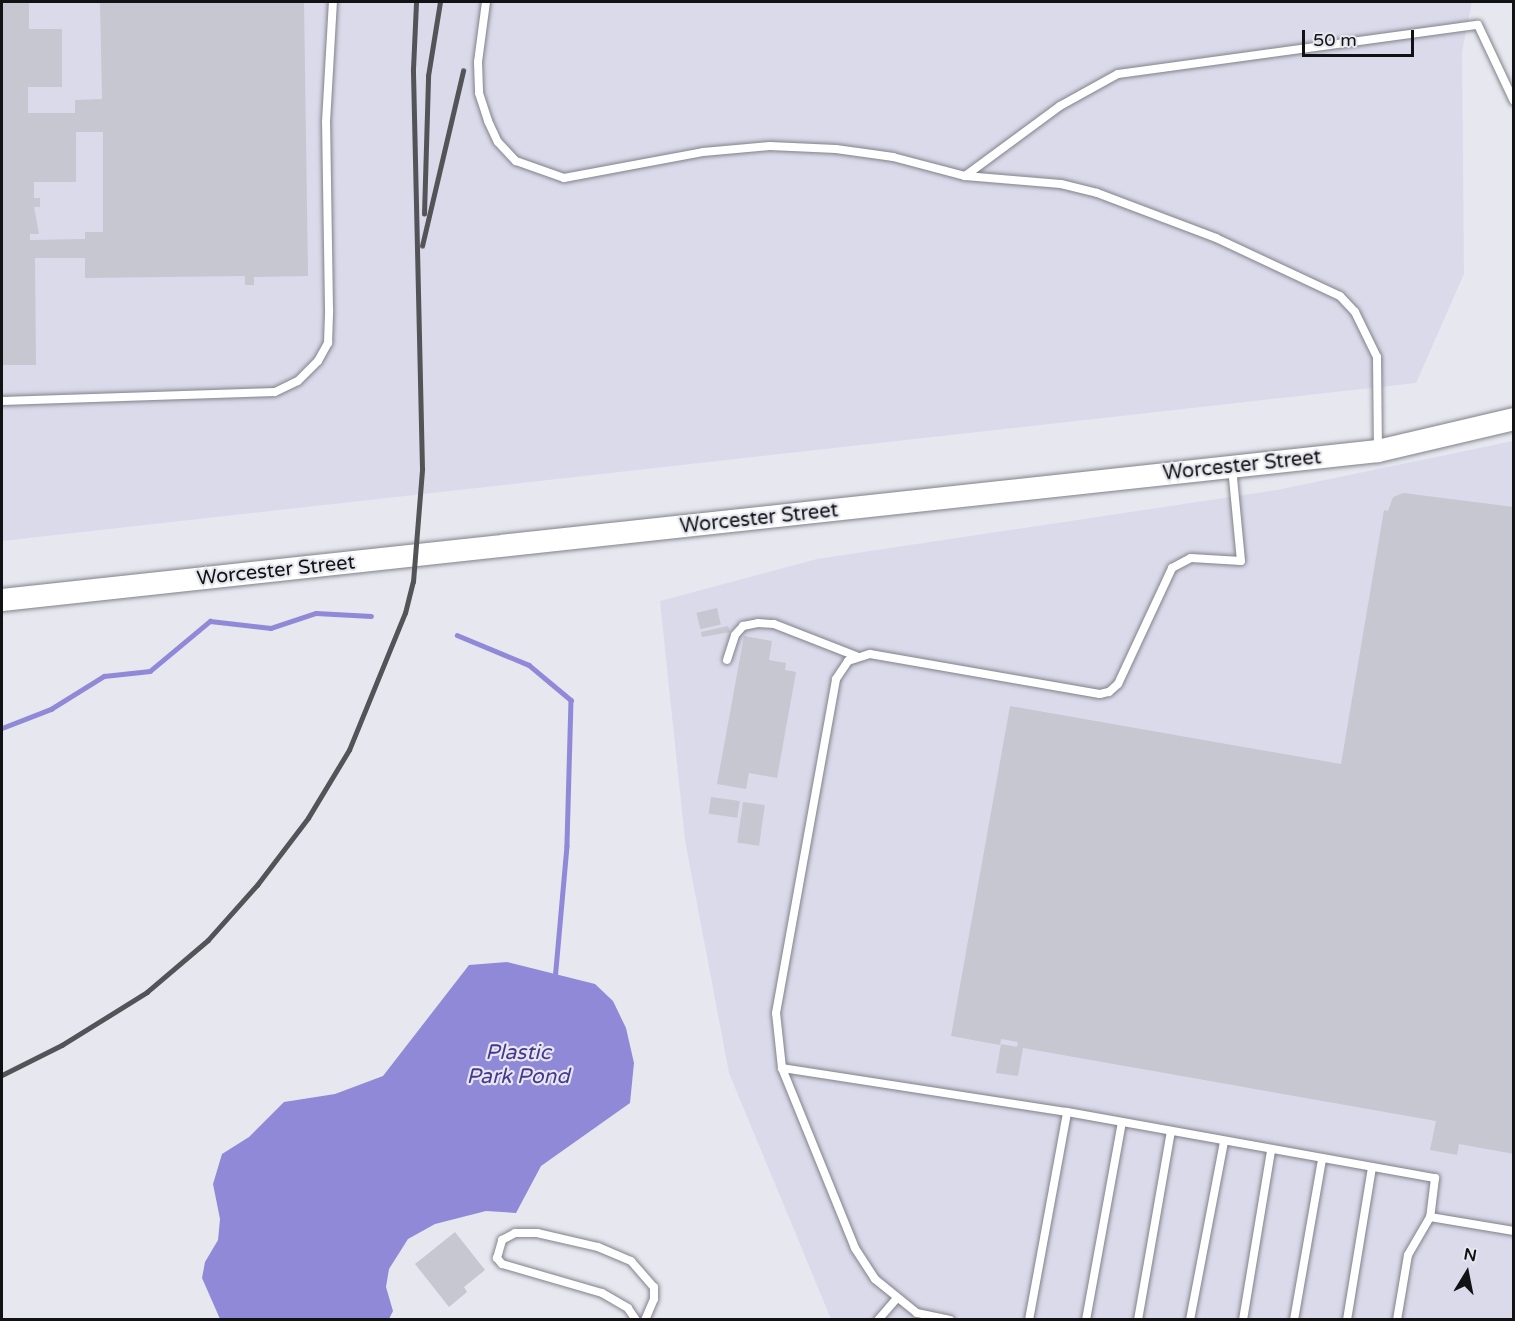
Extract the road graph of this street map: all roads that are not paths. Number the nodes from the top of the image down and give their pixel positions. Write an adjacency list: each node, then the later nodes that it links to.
1 (333, 2): 5 (lane)
2 (486, 2): 4 (lane)
3 (1514, 101): 4 (lane)
4 (965, 176): 7 (lane)
5 (2, 400)
6 (1514, 419): 7 (main road, Worcester Street)
7 (1378, 451): 8 (main road, Worcester Street)
8 (1232, 468): 9 (main road, Worcester Street); 10 (lane)
9 (2, 600)
10 (856, 656): 11 (lane); 12 (lane)
11 (727, 660)
12 (782, 1068): 13 (lane); 22 (lane)
13 (1067, 1112): 14 (lane); 27 (lane)
14 (1122, 1122): 15 (lane); 28 (lane)
15 (1171, 1131): 16 (lane); 29 (lane)
16 (1224, 1141): 17 (lane); 30 (lane)
17 (1271, 1150): 18 (lane); 31 (lane)
18 (1322, 1159): 19 (lane); 32 (lane)
19 (1372, 1167): 20 (lane); 33 (lane)
20 (1430, 1217): 21 (lane); 34 (lane)
21 (1514, 1231)
22 (897, 1298): 25 (lane); 26 (lane)
23 (636, 1320): 24 (lane)
24 (645, 1320)
25 (878, 1320)
26 (950, 1320)
27 (1029, 1320)
28 (1086, 1320)
29 (1138, 1320)
30 (1190, 1320)
31 (1243, 1320)
32 (1294, 1320)
33 (1347, 1320)
34 (1397, 1320)

